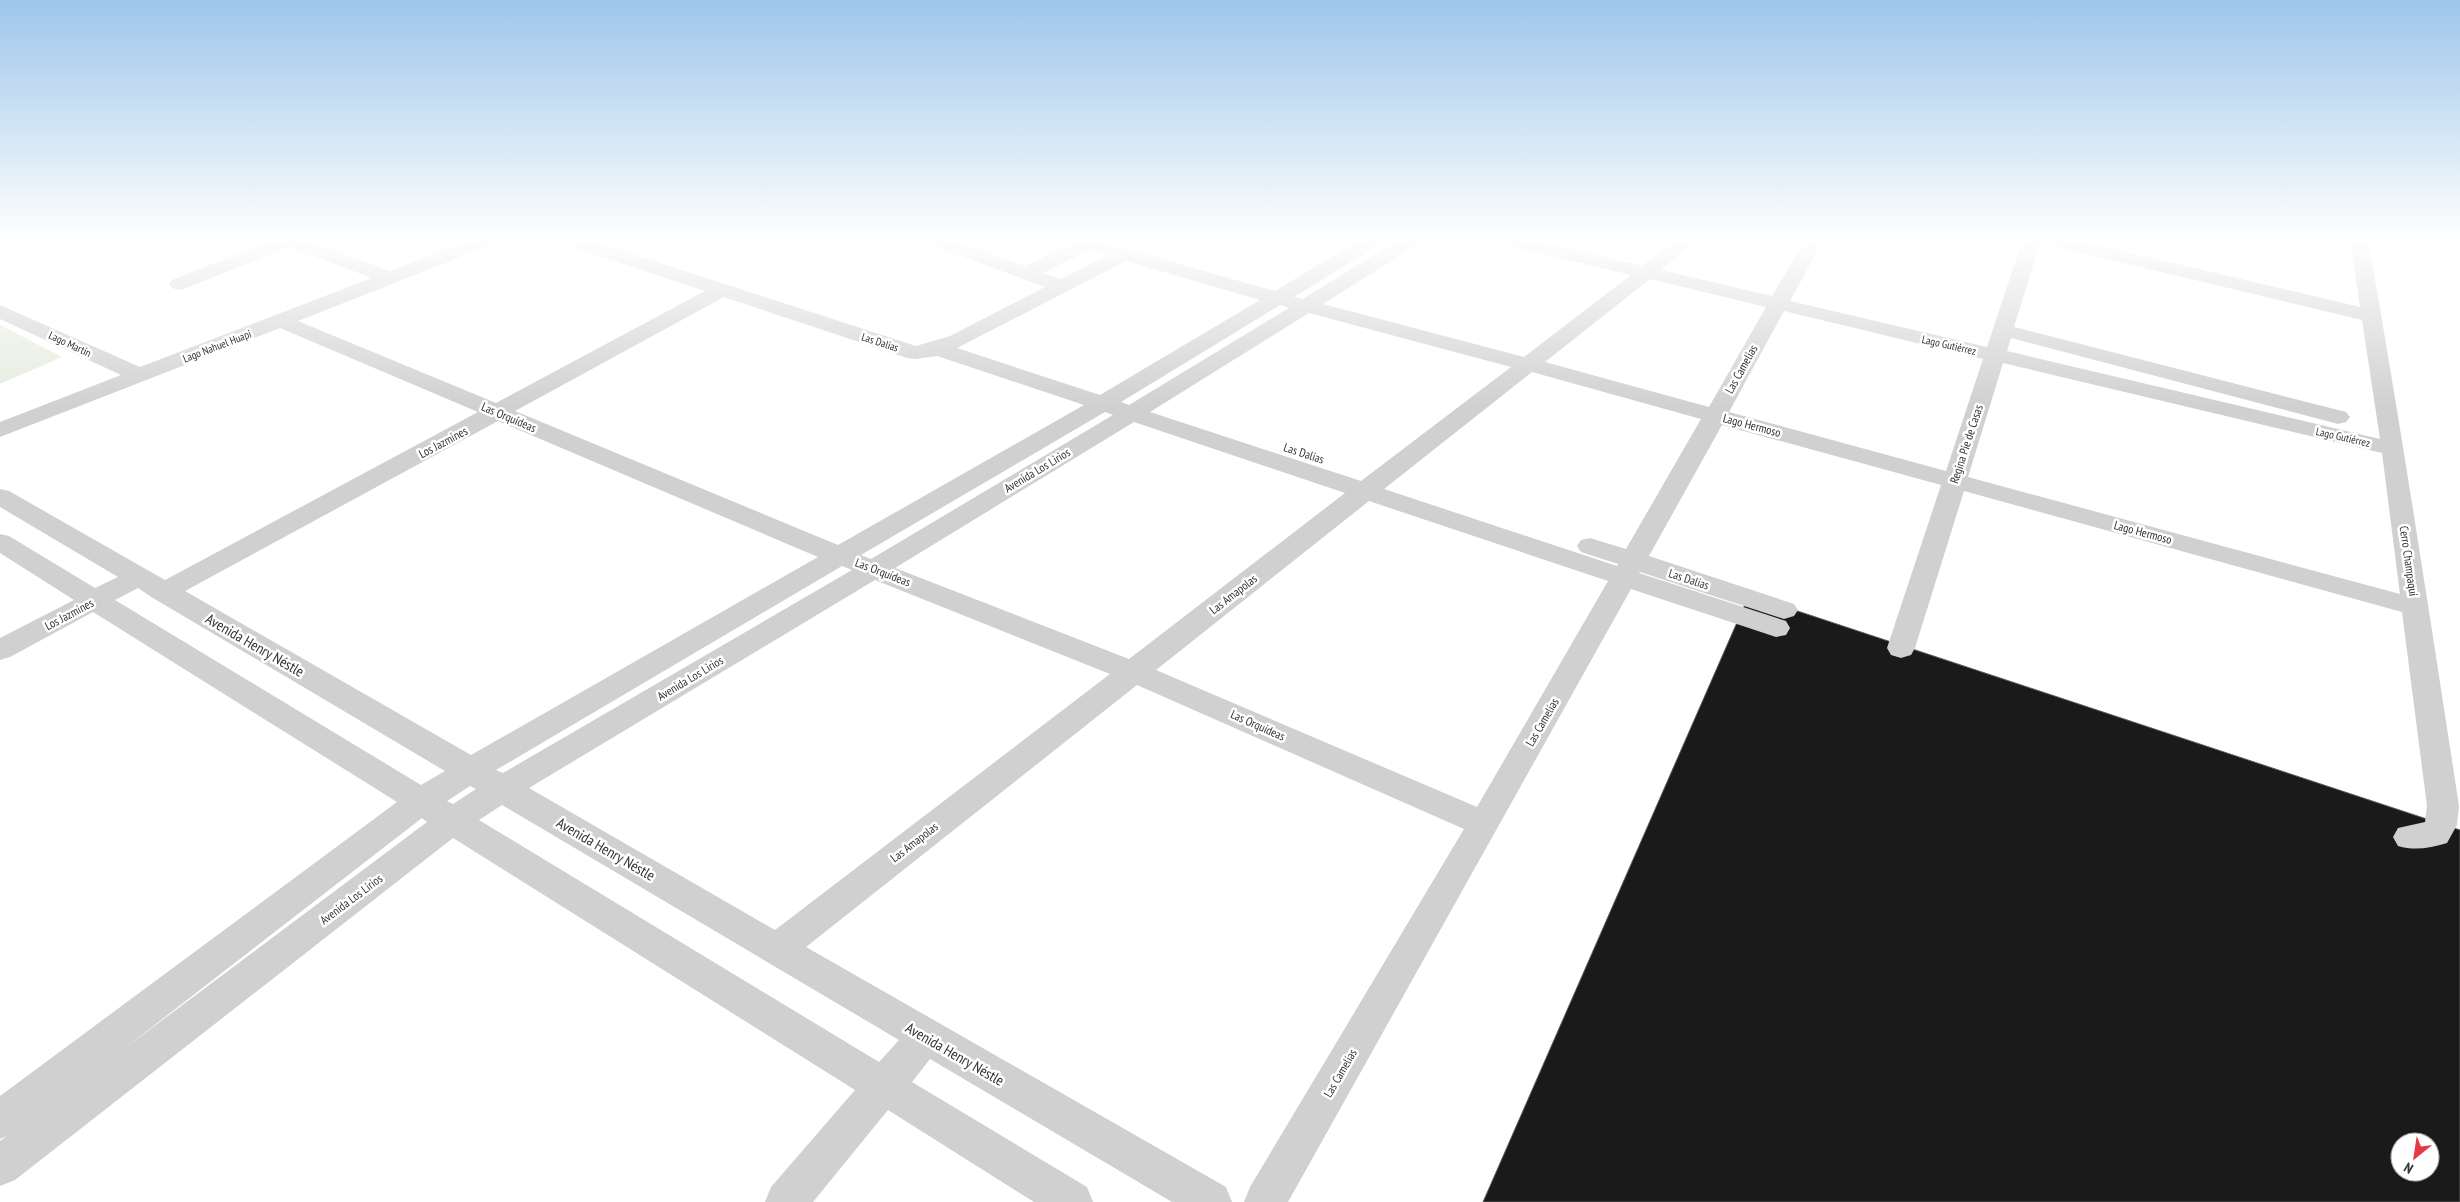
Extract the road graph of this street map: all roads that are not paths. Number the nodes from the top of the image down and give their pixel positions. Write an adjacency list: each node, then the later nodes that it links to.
1 (347, 295): 19 (street, Lago Nahuel Huapi)
2 (713, 295): 26 (street, Los Jazmines)
3 (738, 295): 21 (street, Las Dalias)
4 (1043, 295): 21 (street)
5 (1266, 295): 14 (street, Lago Hermoso)
6 (1281, 295): 14 (street, Avenida Los Lirios)
7 (1325, 295): 16 (street, Avenida Los Lirios)
8 (1618, 295): 23 (street, Las Amapolas)
9 (1739, 295): 15 (street, Lago Gutiérrez)
10 (1782, 295): 15 (street, Las Camelias)
11 (2014, 295): 20 (street, Regina Pie de Casas)
12 (2283, 295): 18 (street)
13 (2368, 295): 18 (street, Cerro Champaquí)
14 (1276, 298): 16 (street, Lago Hermoso); 25 (street, Avenida Los Lirios)
15 (1777, 304): 22 (street, Lago Gutiérrez); 27 (street, Las Camelias)
16 (1309, 305): 23 (street, Lago Hermoso); 25 (street, Avenida Los Lirios)
17 (0, 311): 24 (street, Lago Martin)
18 (2372, 316): 29 (street, Cerro Champaquí)
19 (281, 321): 24 (street, Lago Nahuel Huapi); 26 (street, Las Orquídeas)
20 (2002, 330): 22 (street, Regina Pie de Casas); 29 (street)
21 (948, 344): 25 (street, Las Dalias)
22 (1995, 355): 29 (street, Lago Gutiérrez); 30 (street, Regina Pie de Casas)
23 (1530, 365): 27 (street, Lago Hermoso); 31 (street, Las Amapolas)
24 (141, 376): 28 (street, Lago Nahuel Huapi)
25 (1125, 403): 31 (street, Las Dalias); 34 (street, Avenida Los Lirios); 35 (street, Avenida Los Lirios)
26 (499, 412): 34 (street, Las Orquídeas); 37 (street, Los Jazmines)
27 (1715, 415): 30 (street, Lago Hermoso); 36 (street, Las Camelias)
28 (0, 430)
29 (2392, 440): 39 (street, Cerro Champaquí)
30 (1955, 480): 39 (street, Lago Hermoso); 42 (street, Regina Pie de Casas)
31 (1373, 485): 36 (street, Las Dalias); 43 (street, Las Amapolas)
32 (0, 496): 37 (street, Avenida Henry Néstle)
33 (0, 542): 38 (street)
34 (840, 556): 35 (street, Las Orquídeas); 44 (street, Avenida Los Lirios)
35 (874, 569): 43 (street, Las Orquídeas); 45 (street, Avenida Los Lirios)
36 (1630, 569): 40 (street, Las Dalias); 49 (street, Las Camelias)
37 (151, 585): 38 (street, Los Jazmines); 44 (street, Avenida Henry Néstle)
38 (95, 600): 41 (street, Los Jazmines); 46 (street)
39 (2416, 607): 48 (street, Cerro Champaquí)
40 (1806, 628)
41 (0, 650)
42 (1896, 655)
43 (1134, 672): 49 (street, Las Orquídeas); 50 (street, Las Amapolas)
44 (470, 770): 45 (street, Avenida Henry Néstle); 46 (street, Avenida Los Lirios)
45 (502, 789): 47 (street, Avenida Los Lirios); 50 (street, Avenida Henry Néstle)
46 (422, 801): 47 (street); 53 (street, Avenida Los Lirios)
47 (453, 820): 52 (street); 54 (street, Avenida Los Lirios)
48 (2395, 822)
49 (1484, 824): 58 (street, Las Camelias)
50 (778, 948): 51 (street, Avenida Henry Néstle)
51 (925, 1037): 52 (street); 57 (street, Avenida Henry Néstle)
52 (882, 1085): 55 (street); 56 (street)
53 (0, 1120)
54 (0, 1166)
55 (786, 1202)
56 (1072, 1202)
57 (1211, 1202)
58 (1264, 1202)

